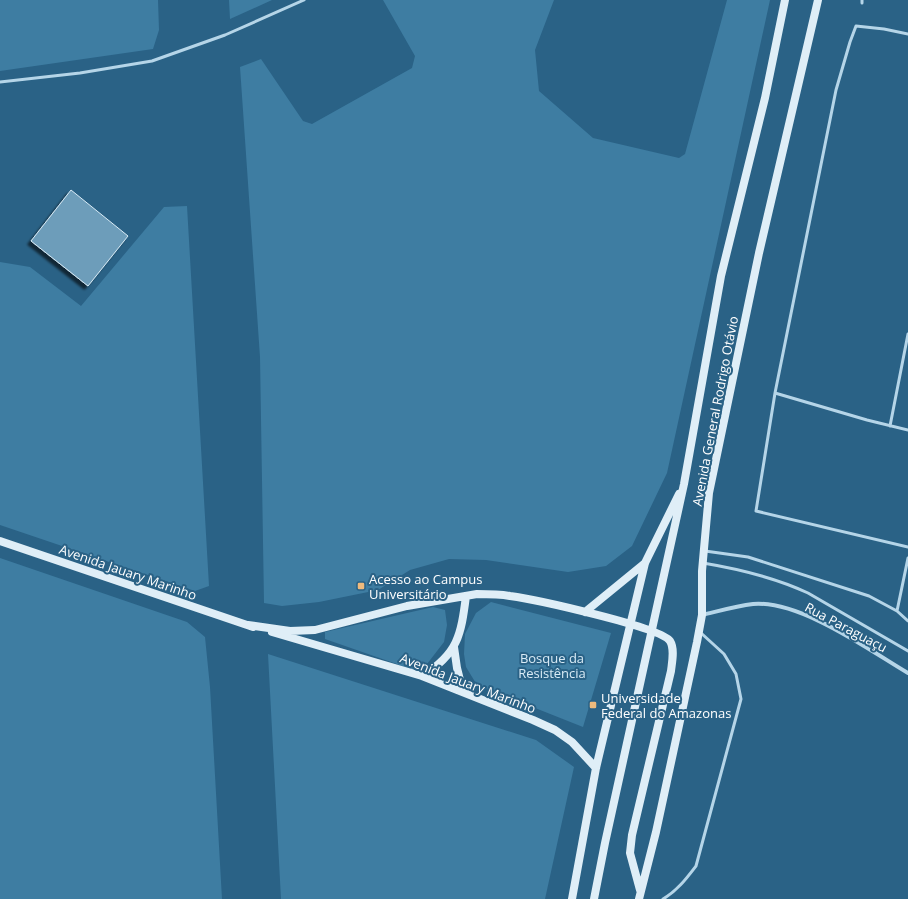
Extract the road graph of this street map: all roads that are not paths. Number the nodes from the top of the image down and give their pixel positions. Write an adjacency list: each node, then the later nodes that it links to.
1 (304, 0): 5 (lane)
2 (785, 0): 10 (main road, Avenida General Rodrigo Otávio)
3 (818, 0): 13 (main road, Avenida General Rodrigo Otávio)
4 (908, 34): 7 (lane)
5 (0, 82)
6 (908, 334): 8 (lane)
7 (775, 393): 8 (lane); 12 (lane)
8 (890, 426): 9 (lane)
9 (908, 430)
10 (684, 484): 15 (main road, Avenida General Rodrigo Otávio); 24 (main road, Avenida General Rodrigo Otávio)
11 (0, 541): 23 (main road, Avenida Jauary Marinho)
12 (908, 547)
13 (704, 551): 16 (main road, Avenida General Rodrigo Otávio); 18 (lane)
14 (908, 558): 18 (lane)
15 (645, 563): 19 (main road); 22 (main road, Avenida General Rodrigo Otávio)
16 (704, 563): 20 (main road, Avenida General Rodrigo Otávio); 27 (lane)
17 (466, 596): 19 (main road, Avenida Jauary Marinho); 23 (main road, Avenida Jauary Marinho); 26 (main road)
18 (897, 611): 21 (lane)
19 (585, 612): 22 (main road, Avenida Jauary Marinho)
20 (702, 615): 25 (main road, Avenida General Rodrigo Otávio); 28 (street, Rua Paraguaçu)
21 (908, 621)
22 (630, 623): 24 (main road, Avenida Jauary Marinho); 31 (main road, Avenida General Rodrigo Otávio)
23 (248, 625): 29 (main road, Avenida Jauary Marinho)
24 (652, 631): 32 (main road, Avenida Jauary Marinho); 34 (main road, Avenida General Rodrigo Otávio)
25 (699, 632): 32 (main road, Avenida General Rodrigo Otávio); 36 (lane)
26 (454, 647): 29 (main road); 30 (main road)
27 (908, 651)
28 (908, 673)
29 (422, 676): 30 (main road, Avenida Jauary Marinho)
30 (463, 692): 31 (main road, Avenida Jauary Marinho)
31 (596, 768): 33 (main road, Avenida General Rodrigo Otávio)
32 (640, 890): 35 (main road, Avenida General Rodrigo Otávio)
33 (572, 899)
34 (594, 899)
35 (638, 899)
36 (663, 899)

